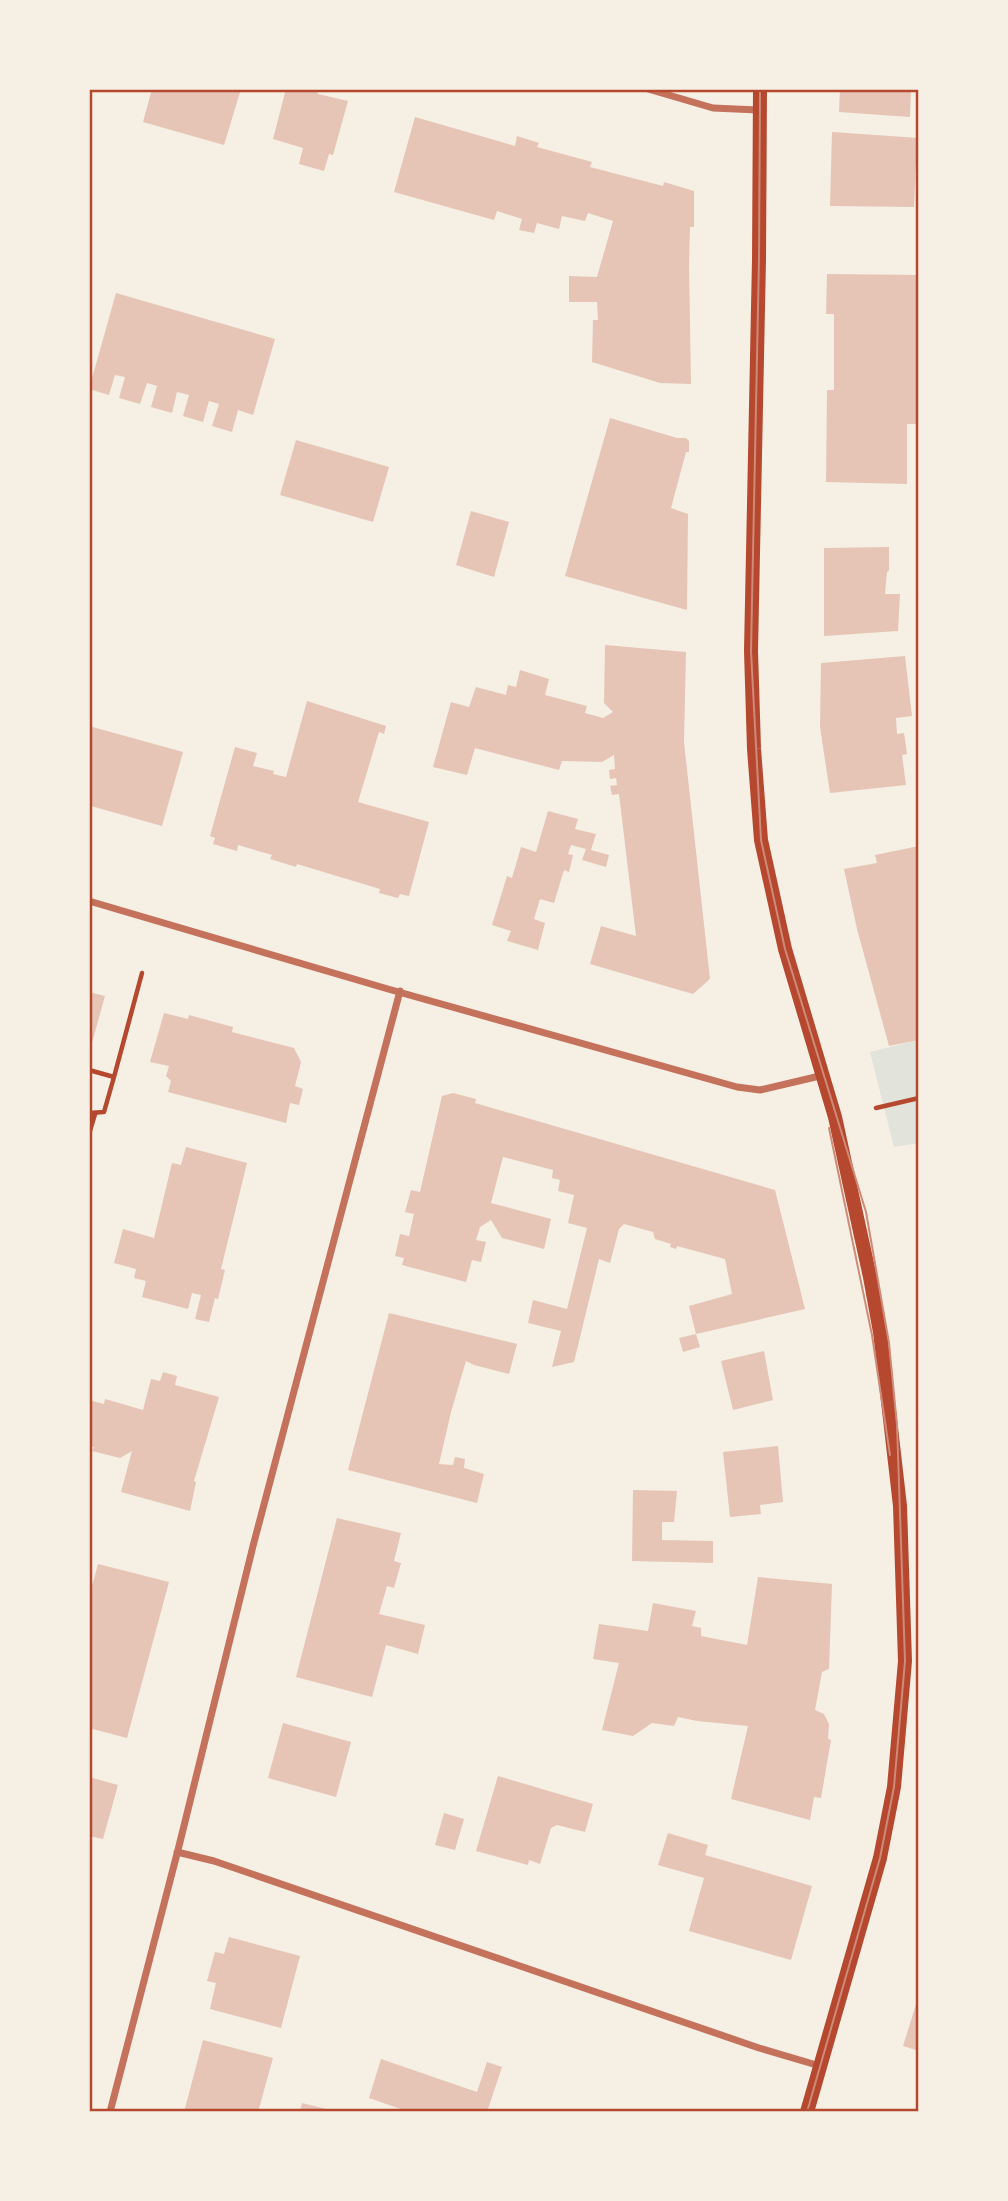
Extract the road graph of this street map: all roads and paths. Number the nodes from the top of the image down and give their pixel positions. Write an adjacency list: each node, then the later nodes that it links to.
1 (648, 89): 3 (street)
2 (760, 89): 3 (main road)
3 (758, 110): 8 (main road)
4 (89, 901): 6 (street)
5 (142, 973): 9 (path)
6 (400, 992): 8 (street); 14 (street)
7 (89, 1070): 9 (path)
8 (824, 1075): 15 (main road)
9 (114, 1077): 12 (path)
10 (919, 1098): 11 (path)
11 (876, 1108)
12 (92, 1114): 13 (path)
13 (89, 1134)
14 (177, 1852): 15 (street); 16 (street)
15 (820, 2067): 17 (main road)
16 (110, 2112)
17 (807, 2112)

